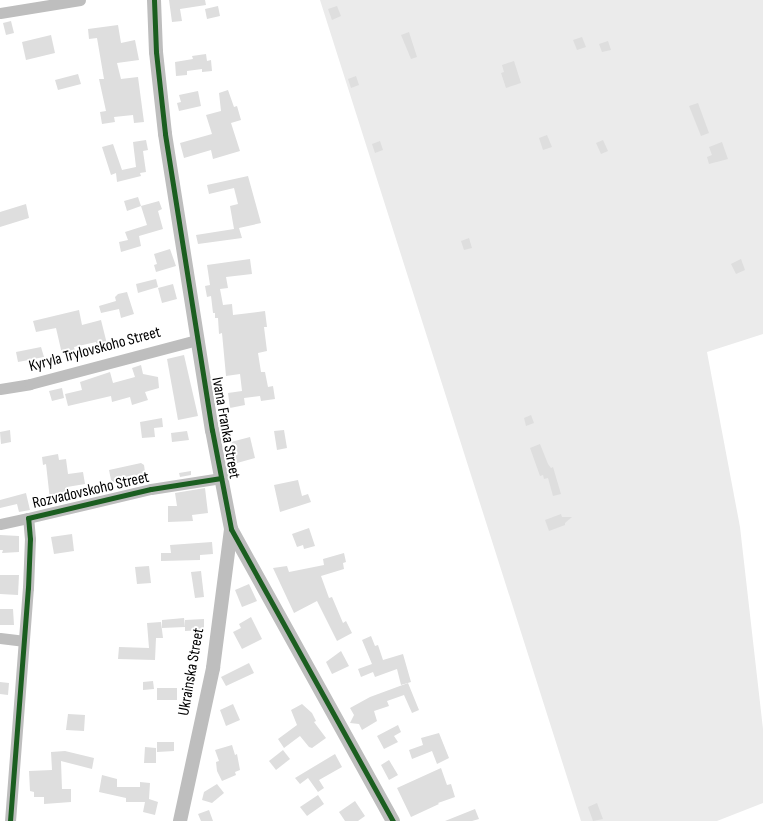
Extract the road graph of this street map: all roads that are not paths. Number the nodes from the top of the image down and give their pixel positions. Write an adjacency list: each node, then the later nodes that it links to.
1 (80, 0): 3 (street)
2 (154, 0): 4 (street, Ivana Franka Street)
3 (0, 13)
4 (197, 340): 5 (street, Kyryla Trylovskoho Street); 6 (street, Ivana Franka Street)
5 (0, 389)
6 (221, 478): 7 (street, Rozvadovskoho Street); 9 (street, Ivana Franka Street)
7 (28, 518): 8 (street); 11 (street, Rozvadovskoho Street)
8 (0, 524)
9 (231, 529): 13 (street, Ukrainska Street); 14 (street, Ivana Franka Street)
10 (0, 638): 11 (street)
11 (23, 641): 12 (street, Rozvadovskoho Street)
12 (10, 821)
13 (180, 821)
14 (393, 821)

